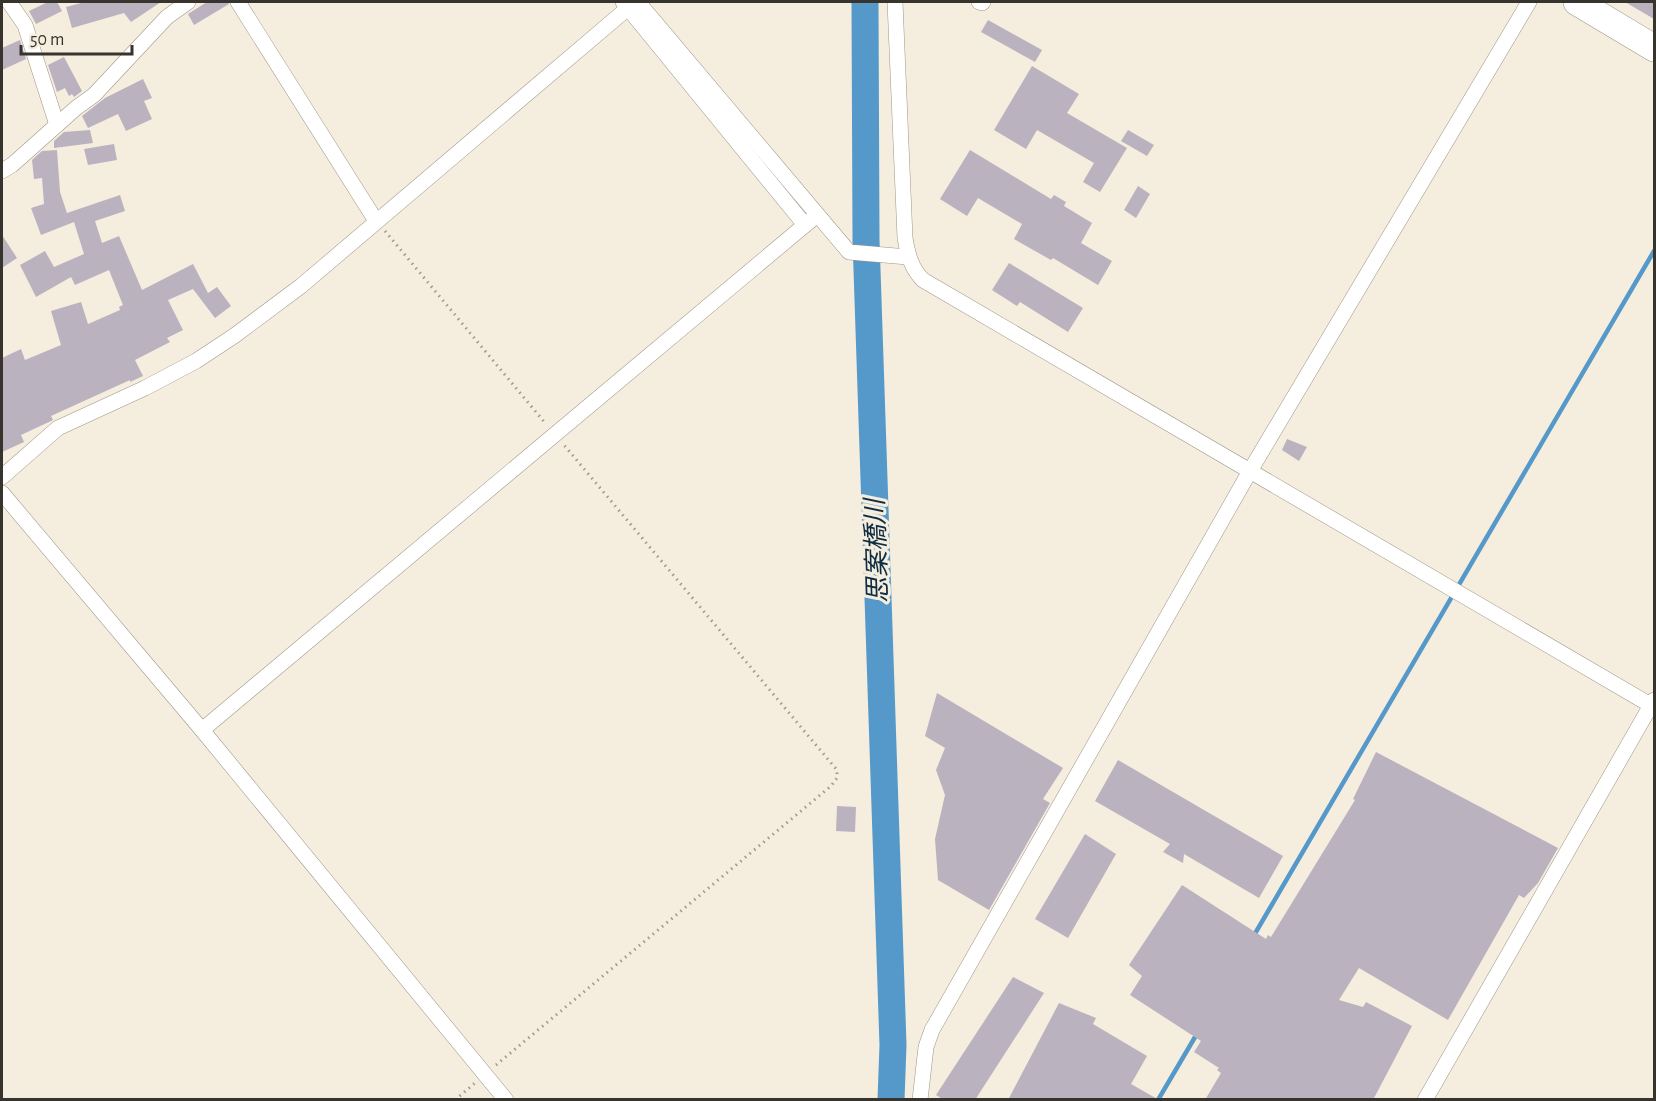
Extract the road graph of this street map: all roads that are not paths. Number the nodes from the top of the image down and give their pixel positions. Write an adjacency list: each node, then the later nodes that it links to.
1 (9, 2): 9 (street)
2 (188, 2): 9 (street)
3 (238, 2): 12 (street)
4 (895, 2): 13 (street)
5 (1529, 2): 14 (street)
6 (1577, 2): 8 (highway)
7 (629, 4): 11 (street); 12 (street)
8 (1654, 48)
9 (57, 125): 10 (street)
10 (2, 171)
11 (811, 220): 13 (street); 18 (street)
12 (376, 221): 15 (street)
13 (902, 257): 14 (street)
14 (1250, 471): 17 (street); 20 (street)
15 (2, 477)
16 (2, 493): 18 (street)
17 (1653, 704): 21 (street)
18 (202, 730): 19 (street)
19 (506, 1100)
20 (920, 1100)
21 (1425, 1100)

